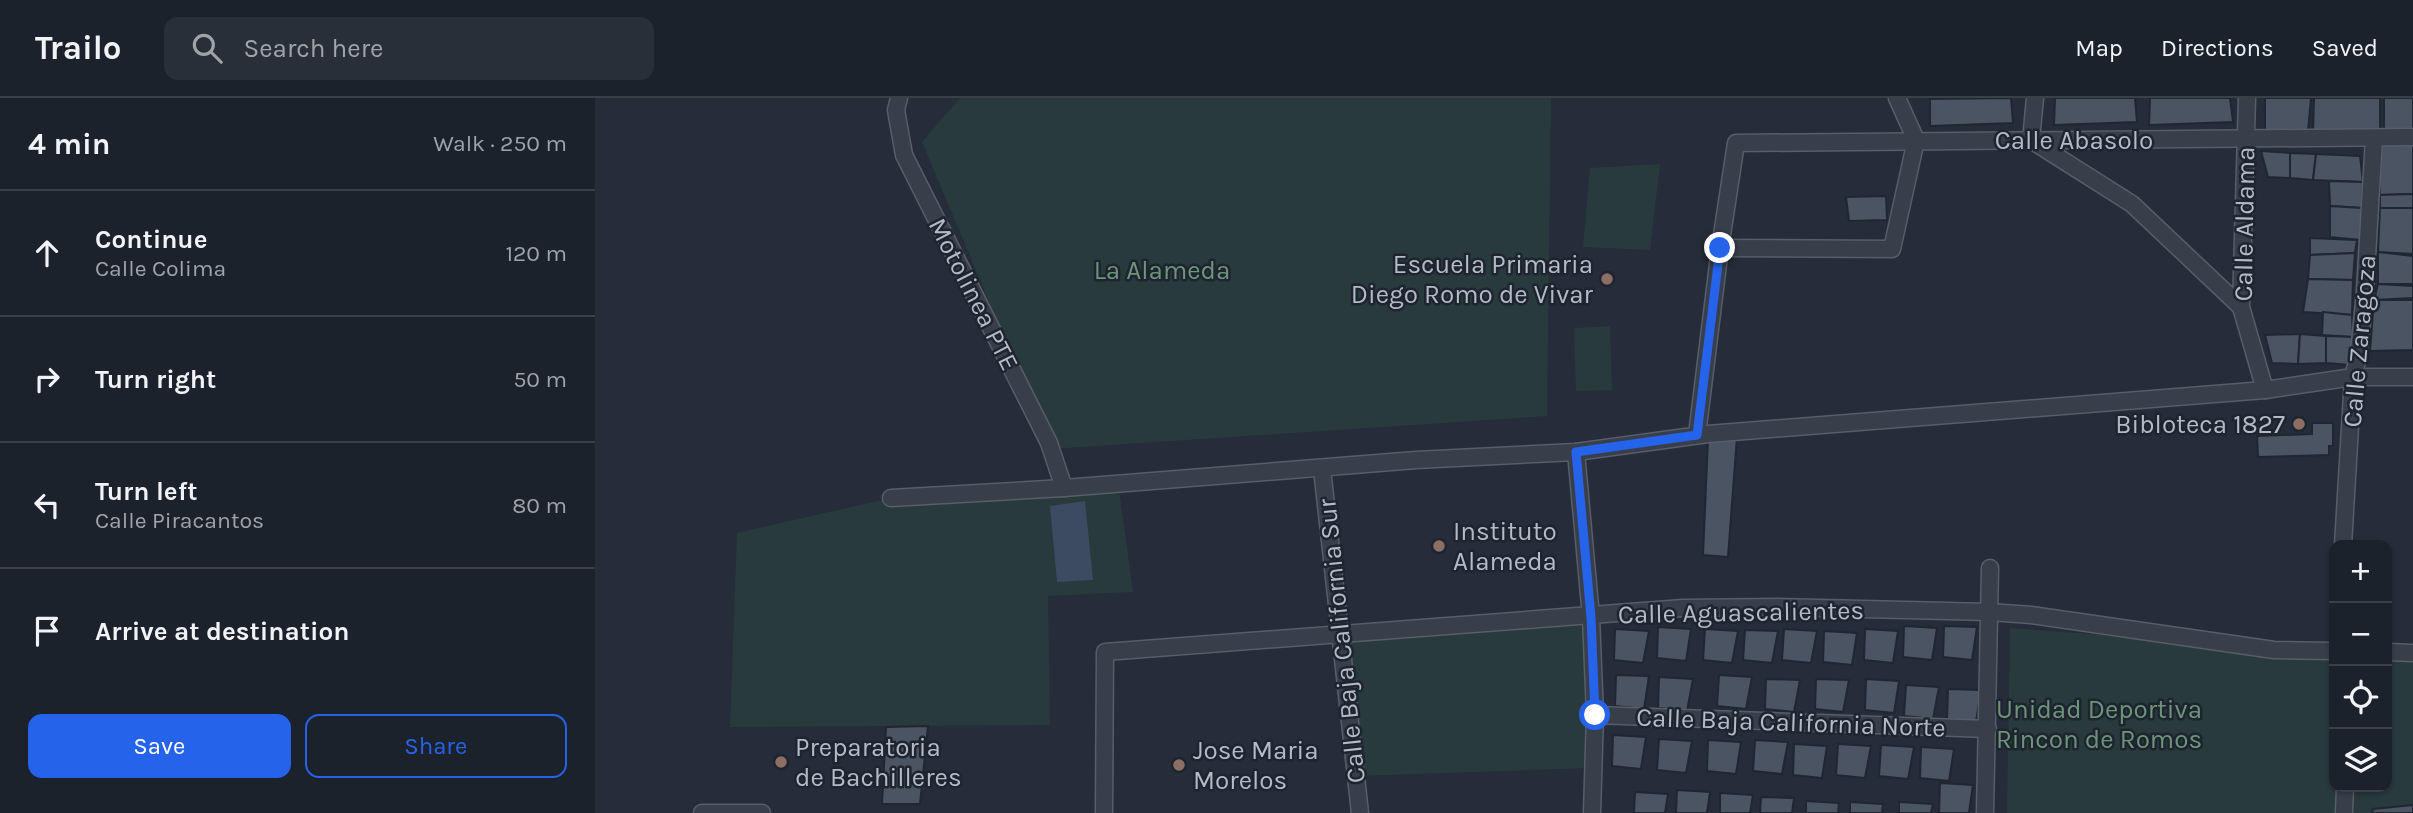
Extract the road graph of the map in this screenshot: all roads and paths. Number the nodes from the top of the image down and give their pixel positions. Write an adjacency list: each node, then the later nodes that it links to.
1 (899, 98): 18 (street, Motolinea PTE)
2 (1897, 98): 8 (street)
3 (2035, 98): 9 (street)
4 (2247, 98): 6 (street, Calle Aldama)
5 (2413, 136): 7 (street, Calle Abasolo)
6 (2245, 138): 7 (street, Calle Abasolo); 9 (street, Calle Abasolo); 11 (street, Calle Aldama)
7 (2374, 138): 12 (street, Calle Zaragoza)
8 (1916, 140): 9 (street, Calle Abasolo); 10 (street); 10 (street, Calle Abasolo)
9 (2031, 140): 11 (street)
10 (1720, 248): 15 (street)
11 (2241, 307): 14 (street, Calle Aldama)
12 (2353, 377): 13 (street); 14 (street); 20 (street, Calle Zaragoza)
13 (2413, 377)
14 (2265, 390): 15 (street)
15 (1697, 435): 16 (street)
16 (1576, 452): 17 (street); 23 (street)
17 (1322, 469): 18 (street); 24 (street, Calle Baja California Sur)
18 (1064, 488): 19 (street)
19 (891, 498)
20 (2343, 540)
21 (1990, 568): 22 (street)
22 (1990, 612): 23 (street, Calle Aguascalientes); 25 (street, Calle Aguascalientes); 29 (street)
23 (1591, 617): 24 (street, Calle Aguascalientes); 28 (street)
24 (1340, 634): 33 (street, Calle Aguascalientes); 34 (street, Calle Baja California Sur)
25 (2329, 651)
26 (2392, 652): 27 (street)
27 (2413, 653)
28 (1595, 715): 29 (street, Calle Baja California Norte); 35 (street)
29 (1987, 729): 36 (street)
30 (2345, 792): 37 (street)
31 (702, 812): 32 (street)
32 (762, 813)
33 (1104, 813)
34 (1360, 813)
35 (1592, 813)
36 (1985, 813)
37 (2344, 813)

